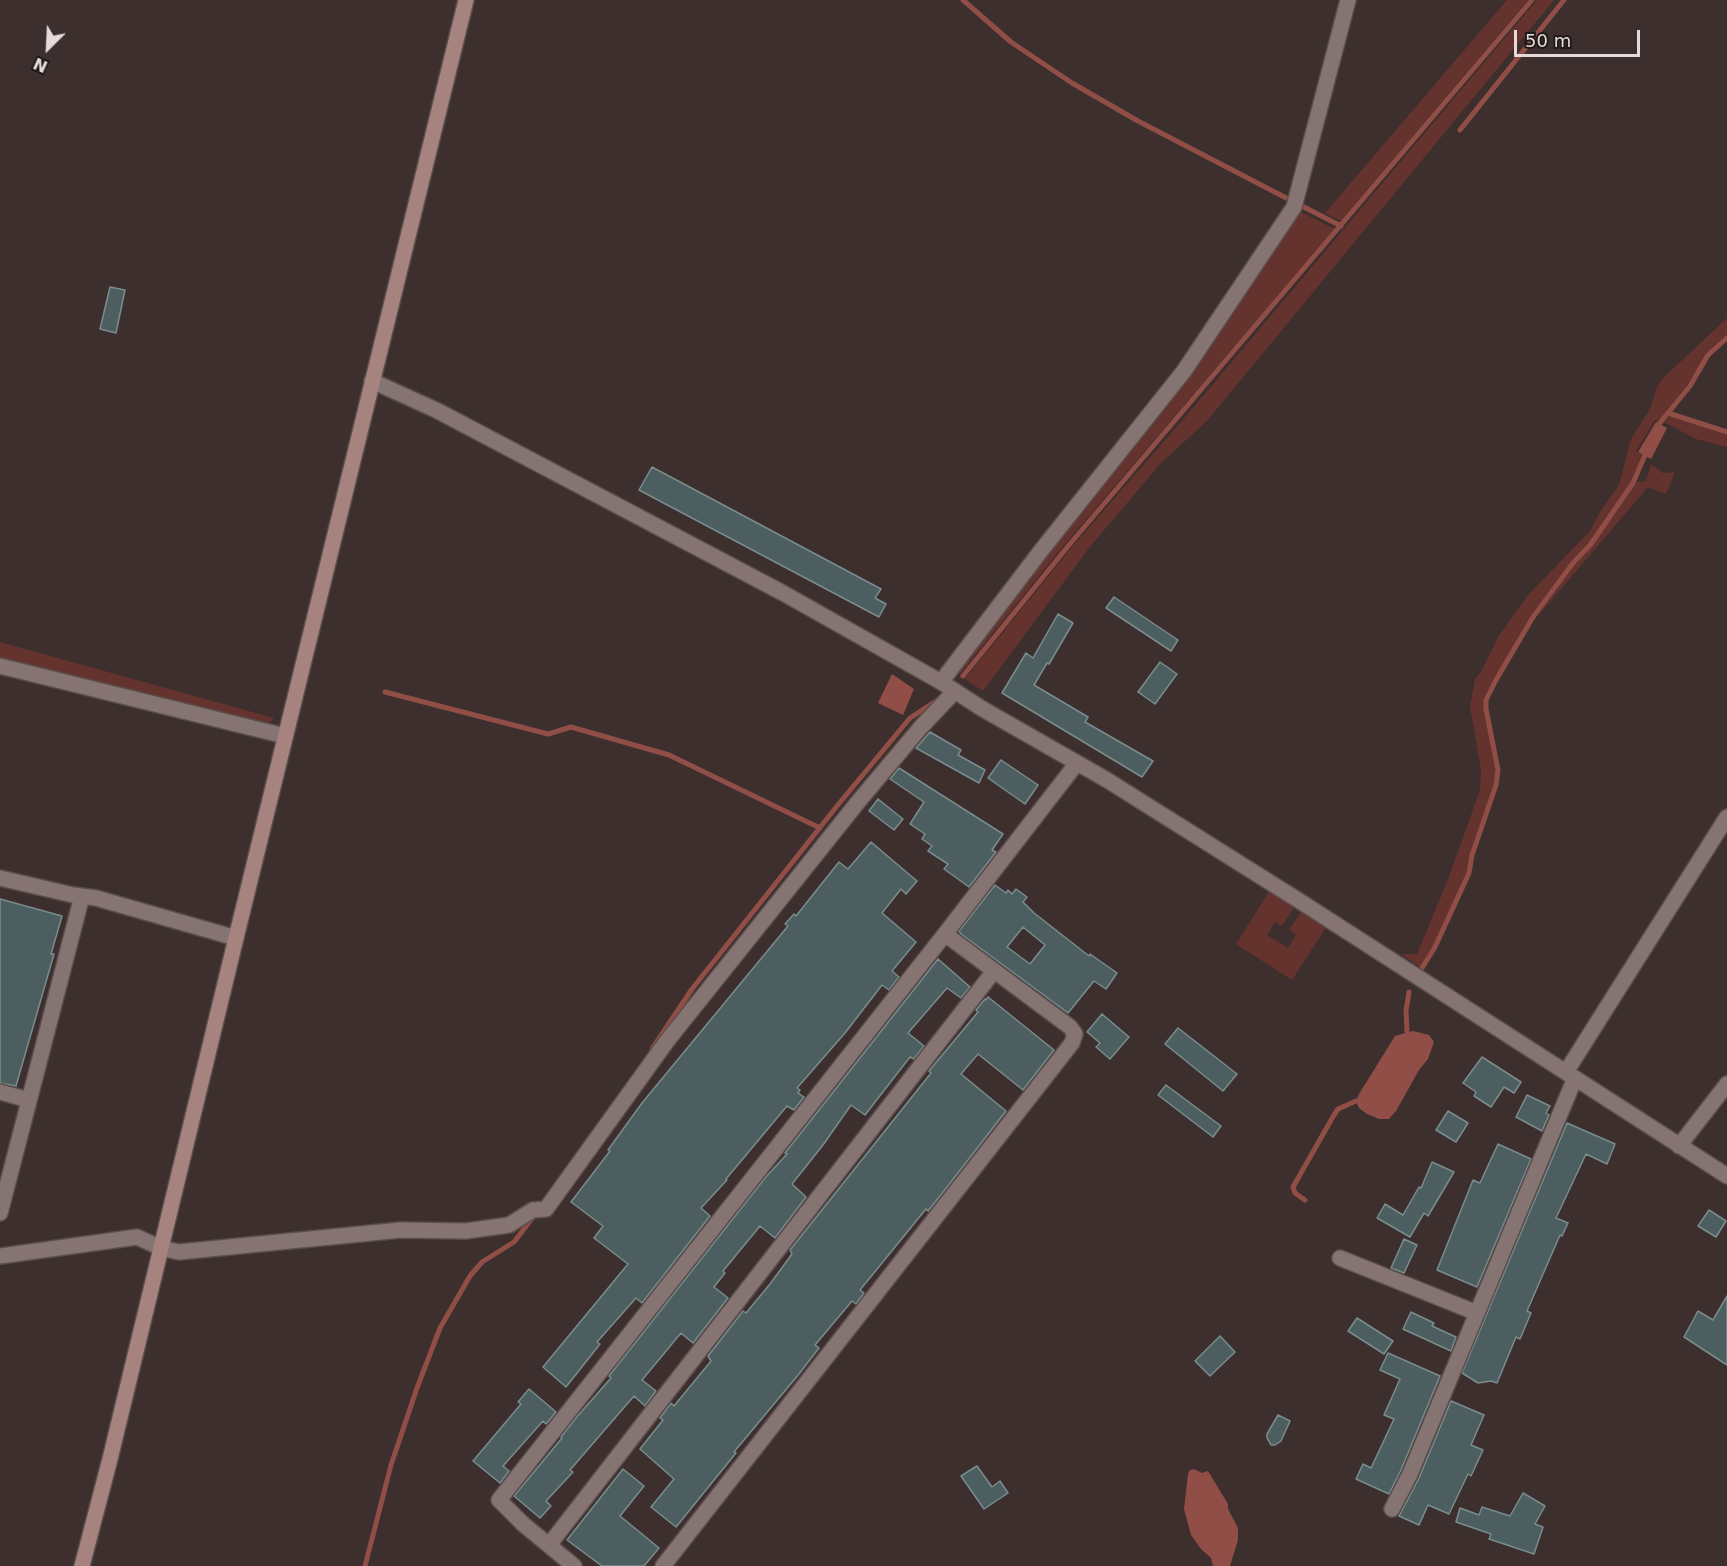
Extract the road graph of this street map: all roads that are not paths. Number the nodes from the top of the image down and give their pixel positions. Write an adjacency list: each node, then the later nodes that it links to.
1 (466, 0): 3 (main road)
2 (1348, 0): 5 (street)
3 (372, 381): 5 (street); 7 (main road)
4 (0, 666): 7 (street)
5 (941, 682): 6 (street)
6 (955, 691): 8 (street); 22 (street)
7 (285, 736): 13 (main road)
8 (1077, 763): 12 (street); 15 (street)
9 (1727, 817): 15 (street)
10 (0, 878): 11 (street)
11 (82, 896): 13 (street); 18 (street)
12 (945, 934): 14 (street); 27 (street)
13 (236, 938): 22 (main road)
14 (994, 971): 27 (street); 30 (street)
15 (1570, 1075): 19 (street); 25 (street)
16 (1727, 1084): 19 (street)
17 (0, 1092): 18 (street)
18 (30, 1100): 21 (street)
19 (1680, 1146): 20 (street)
20 (1727, 1176)
21 (0, 1213)
22 (161, 1248): 23 (street); 28 (main road)
23 (0, 1256)
24 (1340, 1258): 25 (street)
25 (1477, 1313): 26 (street)
26 (1392, 1509)
27 (549, 1545): 29 (street)
28 (82, 1566)
29 (574, 1566)
30 (663, 1566)

